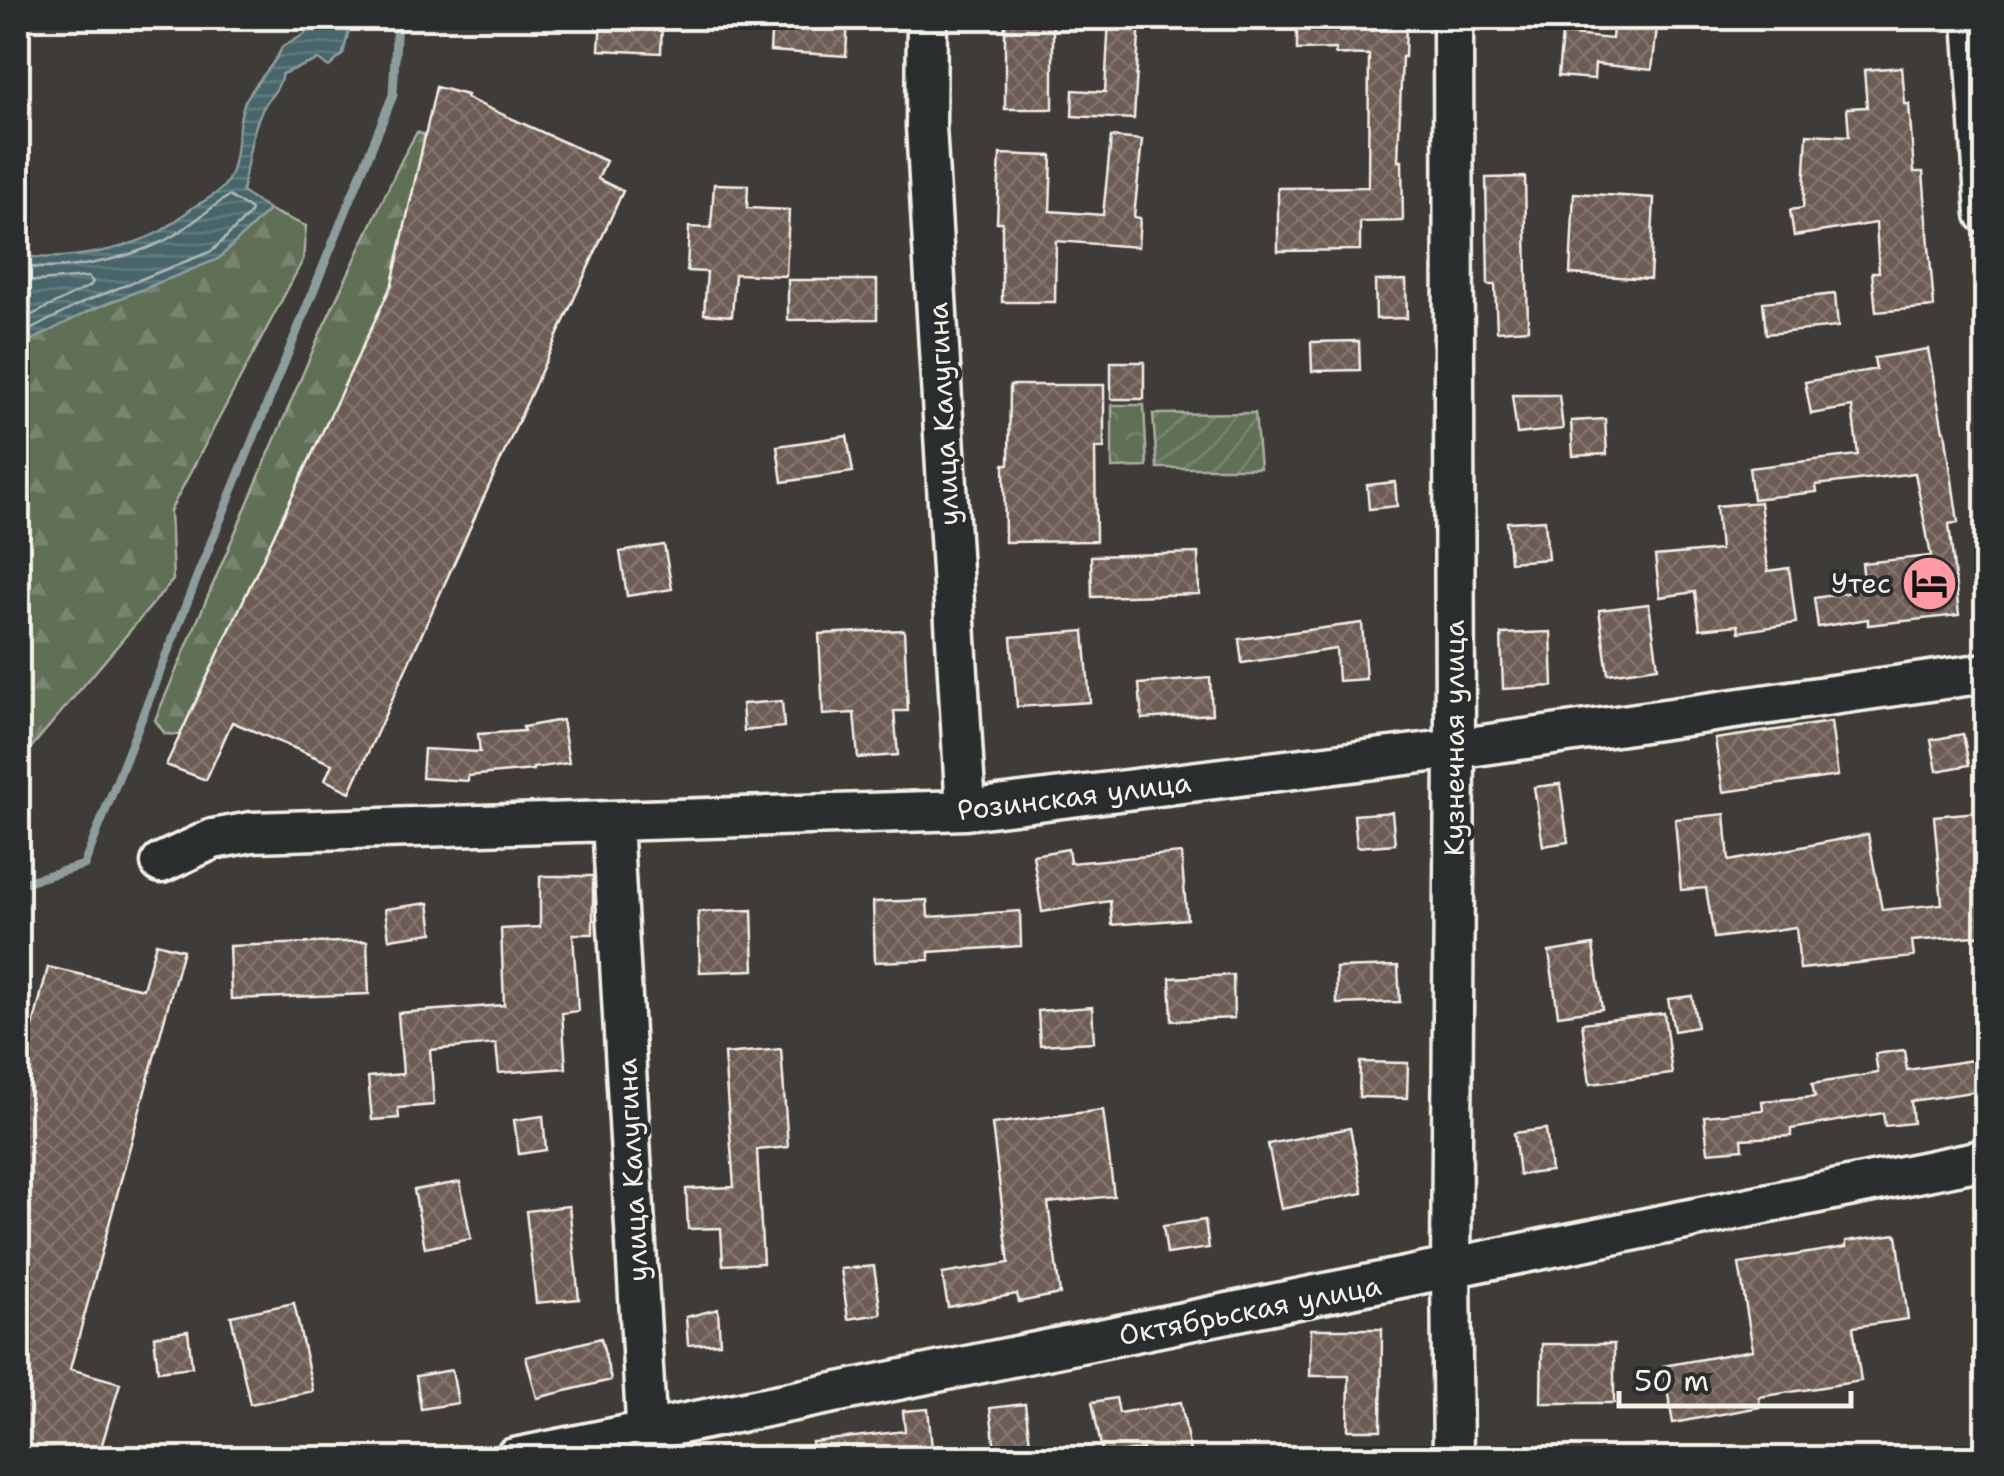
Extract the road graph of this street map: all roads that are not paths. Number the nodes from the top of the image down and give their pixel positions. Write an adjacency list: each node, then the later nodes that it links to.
1 (928, 18): 7 (street, улица Калугина)
2 (1453, 18): 6 (street, Кузнечная улица)
3 (1973, 18): 4 (street)
4 (1986, 214)
5 (1986, 672): 6 (street, Розинская улица)
6 (1455, 749): 7 (street, Розинская улица); 11 (street, Кузнечная улица)
7 (966, 810): 8 (street, Розинская улица)
8 (612, 822): 9 (street, Розинская улица); 12 (street, улица Калугина)
9 (161, 863)
10 (1986, 1160): 11 (street, Октябрьская улица)
11 (1452, 1270): 12 (street, Октябрьская улица); 14 (street, Кузнечная улица)
12 (647, 1445): 13 (street, Октябрьская улица)
13 (514, 1458)
14 (1453, 1458)

